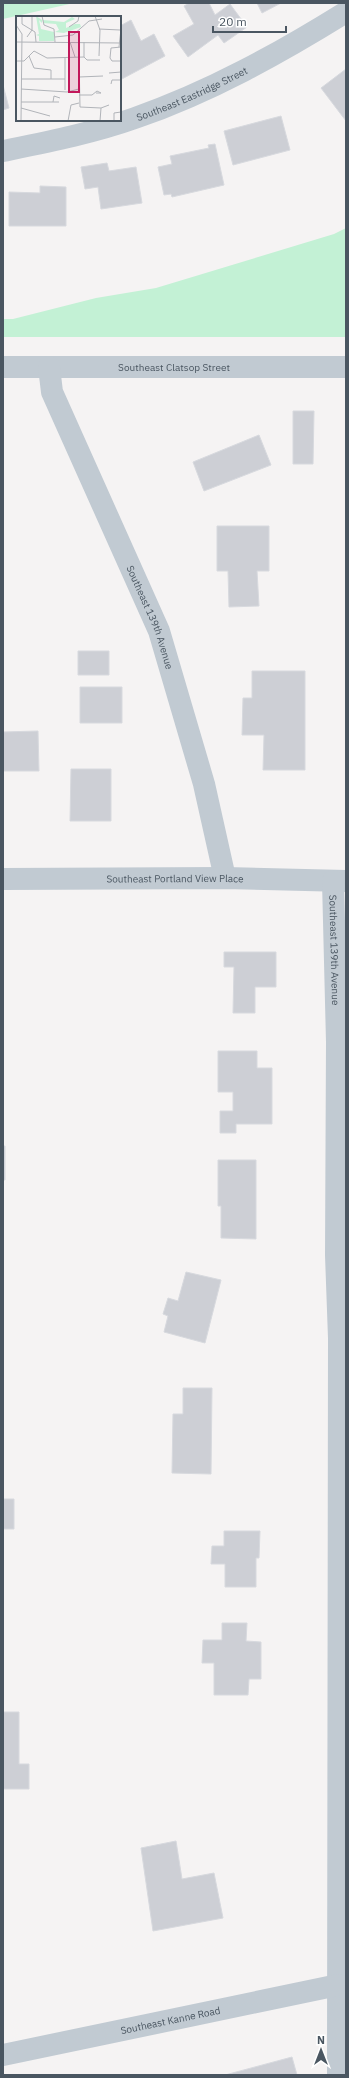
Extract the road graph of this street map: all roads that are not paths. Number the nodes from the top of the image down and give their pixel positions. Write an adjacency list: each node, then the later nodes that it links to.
1 (346, 12): 2 (street, Southeast Eastridge Street)
2 (3, 151)
3 (49, 366): 4 (street, Southeast Clatsop Street); 5 (street, Southeast Clatsop Street); 6 (street, Southeast 139th Avenue)
4 (3, 367)
5 (346, 367)
6 (225, 878): 7 (street, Southeast Portland View Place); 8 (street, Southeast Portland View Place)
7 (3, 879)
8 (340, 881): 9 (street, Southeast 139th Avenue)
9 (342, 1558): 10 (street, Southeast 139th Avenue)
10 (338, 1985): 11 (street, Southeast Kanne Road); 12 (street, Southeast 139th Avenue)
11 (3, 2054)
12 (338, 2075)

